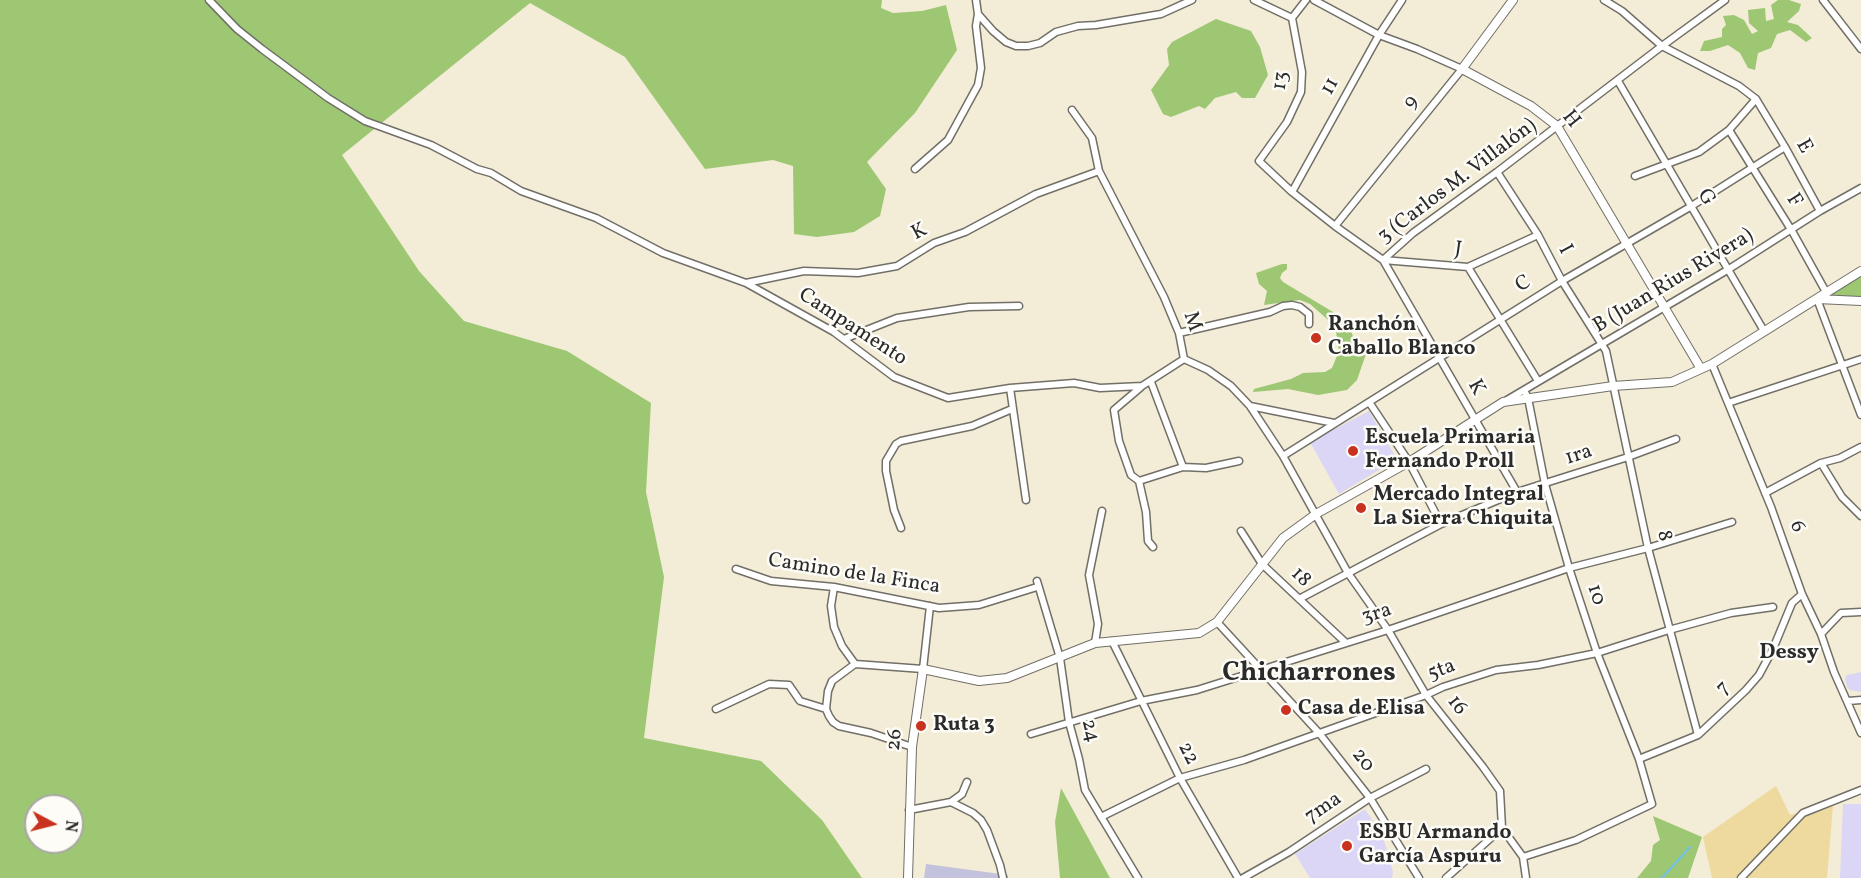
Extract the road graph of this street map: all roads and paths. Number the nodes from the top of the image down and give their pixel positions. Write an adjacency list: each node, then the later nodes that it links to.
1 (209, 0): 46 (street, Campamento)
2 (976, 0): 12 (street)
3 (1192, 0): 12 (street)
4 (1254, 0): 13 (street)
5 (1306, 0): 13 (street)
6 (1314, 0): 15 (street, H)
7 (1402, 0): 15 (street, 11)
8 (1513, 0): 19 (street, 9)
9 (1604, 0): 17 (street)
10 (1725, 0): 17 (street, 3 (Carlos M. Villalón))
11 (1823, 0): 16 (street)
12 (978, 14): 29 (street)
13 (1292, 18): 26 (street, 13)
14 (1861, 34): 16 (street)
15 (1379, 35): 19 (street, H); 34 (street, 11)
16 (1853, 39): 18 (street)
17 (1662, 46): 20 (street, 3 (Carlos M. Villalón)); 21 (street)
18 (1861, 49)
19 (1462, 69): 23 (street, H); 37 (street, 9)
20 (1618, 81): 23 (street, 3 (Carlos M. Villalón)); 27 (street, G)
21 (1756, 99): 24 (street); 25 (street, E)
22 (1072, 110): 30 (street, M)
23 (1557, 126): 31 (street, 3 (Carlos M. Villalón)); 40 (street, H)
24 (1729, 130): 27 (street); 28 (street, F)
25 (1785, 147): 28 (street, C); 36 (street, E)
26 (1259, 161): 34 (street, K)
27 (1666, 164): 32 (street); 35 (street, G)
28 (1752, 167): 35 (street, C); 38 (street, F)
29 (915, 169)
30 (1100, 171): 46 (street, K); 55 (street, M)
31 (1497, 172): 39 (street, I); 41 (street, 3 (Carlos M. Villalón))
32 (1635, 176)
33 (1861, 188): 36 (street, B (Juan Rius Rivera))
34 (1292, 192): 37 (street, K)
35 (1690, 207): 40 (street, C); 43 (street, G)
36 (1820, 211): 38 (street, B (Juan Rius Rivera))
37 (1335, 226): 41 (street, K)
38 (1792, 231): 43 (street, B (Juan Rius Rivera)); 47 (street, F)
39 (1538, 235): 42 (street); 45 (street, I)
40 (1625, 242): 45 (street, C); 51 (street, H)
41 (1383, 260): 42 (street, J); 58 (street, K)
42 (1468, 267): 52 (street, J)
43 (1729, 269): 51 (street, B (Juan Rius Rivera)); 54 (street, G)
44 (1861, 271): 47 (street)
45 (1562, 281): 52 (street, C); 57 (street, I)
46 (746, 283): 56 (street, Campamento)
47 (1826, 292): 48 (street)
48 (1817, 299): 49 (street); 54 (street); 62 (street)
49 (1861, 301)
50 (1019, 306): 56 (street)
51 (1665, 307): 57 (street, B (Juan Rius Rivera)); 63 (street, H)
52 (1499, 320): 58 (street, C); 64 (street, J)
53 (1309, 324): 55 (street)
54 (1764, 331): 61 (street)
55 (1179, 333): 59 (street, M)
56 (844, 339): 68 (street, Campamento)
57 (1601, 344): 64 (street, B (Juan Rius Rivera)); 67 (street, 8)
58 (1439, 357): 71 (street, C); 77 (street, K)
59 (1184, 359): 65 (street, Campamento); 74 (street, M)
60 (1861, 359): 62 (street)
61 (1712, 364): 63 (street); 73 (street, 6)
62 (1841, 366): 73 (street); 76 (street)
63 (1701, 369): 67 (street)
64 (1538, 381): 69 (street, B (Juan Rius Rivera))
65 (1151, 382): 66 (street, Campamento); 86 (street)
66 (1142, 386): 68 (street, Campamento); 87 (street)
67 (1613, 386): 70 (street); 82 (street, 8)
68 (1010, 388): 75 (street)
69 (1524, 390): 70 (street, 10); 72 (street, B (Juan Rius Rivera))
70 (1528, 398): 72 (street); 88 (street, 10)
71 (1369, 402): 78 (street, C); 84 (street)
72 (1503, 402): 77 (street)
73 (1728, 403): 90 (street, 6)
74 (1250, 406): 78 (street); 81 (street, M)
75 (1012, 409): 91 (street); 97 (street)
76 (1861, 415)
77 (1474, 420): 84 (street); 89 (street, K)
78 (1334, 423): 81 (street, C)
79 (1676, 439): 82 (street, 1ra)
80 (1861, 447): 85 (street)
81 (1283, 456): 93 (street, M)
82 (1628, 457): 88 (street, 1ra); 100 (street, 8)
83 (1239, 460): 86 (street)
84 (1409, 462): 93 (street); 96 (street)
85 (1821, 463): 90 (street); 94 (street)
86 (1183, 467): 87 (street)
87 (1139, 481): 99 (street)
88 (1545, 484): 89 (street, 1ra); 102 (street, 10)
89 (1517, 492): 96 (street, 1ra)
90 (1765, 493): 107 (street, 6)
91 (1026, 500)
92 (1102, 511): 118 (street)
93 (1316, 514): 101 (street); 104 (street, 16)
94 (1861, 516)
95 (1732, 522): 100 (street, 3ra)
96 (1441, 524): 104 (street, 1ra)
97 (902, 528)
98 (1241, 531): 101 (street, 18)
99 (1153, 547)
100 (1648, 548): 102 (street, 3ra); 114 (street, 8)
101 (1262, 564): 108 (street, 18); 112 (street)
102 (1569, 568): 113 (street, 3ra); 119 (street, 10)
103 (736, 569): 106 (street, Camino de la Finca)
104 (1348, 573): 108 (street, 1ra); 113 (street, 16)
105 (1037, 584): 109 (street, Camino de la Finca); 120 (street, 24)
106 (834, 587): 109 (street, Camino de la Finca); 121 (street)
107 (1802, 594): 115 (street, 6); 134 (street, 7)
108 (1299, 599): 117 (street, 18)
109 (930, 606): 122 (street, 26)
110 (1773, 607): 114 (street, 5ta)
111 (1861, 612): 115 (street)
112 (1217, 622): 116 (street); 123 (street, 20)
113 (1388, 630): 117 (street, 3ra); 124 (street, 16)
114 (1669, 630): 119 (street, 5ta); 134 (street, 8)
115 (1821, 634): 127 (street, 6)
116 (1112, 641): 118 (street); 126 (street, 22)
117 (1345, 642): 123 (street, 3ra)
118 (1095, 643): 120 (street)
119 (1598, 653): 124 (street, 5ta); 136 (street, 10)
120 (1060, 658): 122 (street); 130 (street, 24)
121 (855, 664): 122 (street); 129 (street)
122 (923, 669): 135 (street, 26)
123 (1261, 670): 126 (street, 3ra); 131 (street, 20)
124 (1426, 695): 131 (street, 5ta); 145 (street, 16)
125 (1861, 700): 127 (street)
126 (1141, 701): 130 (street, 3ra); 138 (street, 22)
127 (1848, 701): 132 (street, 6)
128 (716, 709): 129 (street)
129 (826, 709): 135 (street)
130 (1069, 722): 133 (street, 3ra); 144 (street, 24)
131 (1319, 733): 138 (street, 5ta); 141 (street, 20)
132 (1861, 733)
133 (1031, 734)
134 (1698, 735): 136 (street, 7)
135 (912, 747): 143 (street, 26)
136 (1639, 759): 146 (street, 10)
137 (1426, 769): 141 (street, 7ma)
138 (1180, 778): 144 (street, 5ta); 150 (street, 22)
139 (967, 782): 142 (street)
140 (1861, 790): 154 (street)
141 (1370, 798): 150 (street, 7ma); 151 (street, 20)
142 (951, 802): 143 (street); 148 (street)
143 (909, 810): 147 (street, 26)
144 (1101, 818): 149 (street, 24)
145 (1502, 828): 146 (street); 152 (street)
146 (1523, 857): 153 (street)
147 (908, 878)
148 (1003, 878)
149 (1138, 878)
150 (1240, 878)
151 (1419, 878)
152 (1446, 878)
153 (1526, 878)
154 (1741, 878)

